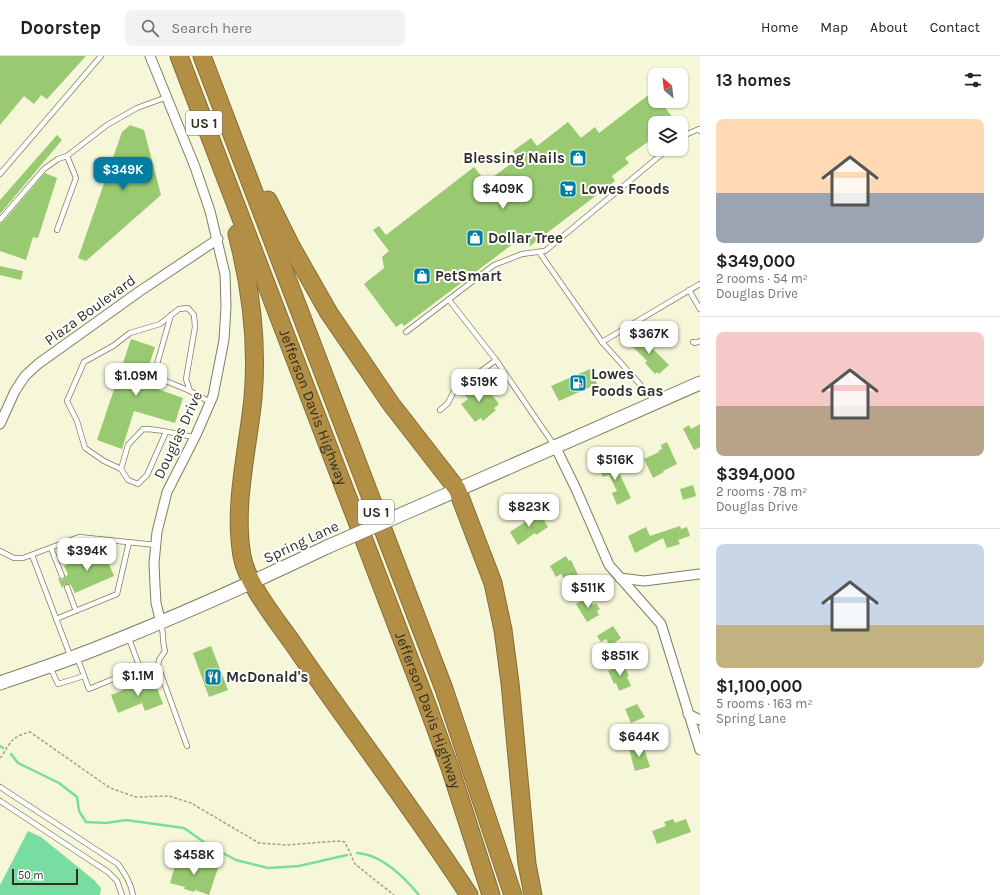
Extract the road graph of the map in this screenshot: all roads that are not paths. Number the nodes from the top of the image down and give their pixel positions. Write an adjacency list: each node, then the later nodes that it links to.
1 (101, 56): 11 (lane)
2 (150, 56): 5 (street, Douglas Drive)
3 (179, 56): 12 (highway, Jefferson Davis Highway / US 1)
4 (202, 56): 7 (highway, Jefferson Davis Highway / US 1)
5 (167, 97): 9 (lane); 15 (street, Douglas Drive)
6 (700, 131): 8 (lane)
7 (231, 132): 37 (highway); 66 (highway, Jefferson Davis Highway / US 1)
8 (688, 134)
9 (67, 156): 13 (lane); 14 (lane)
10 (660, 156): 16 (lane)
11 (0, 174)
12 (230, 191): 46 (highway); 65 (highway, Jefferson Davis Highway / US 1)
13 (0, 220)
14 (57, 230)
15 (218, 239): 29 (street, Douglas Drive); 32 (street, Plaza Boulevard)
16 (539, 252): 19 (lane); 24 (lane)
17 (700, 284): 18 (lane)
18 (689, 290): 20 (lane); 24 (lane)
19 (449, 300): 22 (lane); 26 (lane)
20 (700, 309)
21 (171, 316): 28 (lane); 28 (lane); 36 (lane)
22 (406, 332)
23 (700, 341): 25 (lane)
24 (602, 342): 30 (lane)
25 (693, 342)
26 (496, 360): 31 (lane); 35 (lane)
27 (700, 383): 30 (street, Spring Lane)
28 (190, 391): 29 (lane)
29 (210, 402): 34 (street, Douglas Drive)
30 (656, 402): 35 (street, Spring Lane)
31 (440, 410)
32 (0, 424)
33 (166, 432): 34 (lane); 36 (lane); 36 (lane)
34 (194, 438): 39 (street, Douglas Drive)
35 (555, 446): 37 (street, Spring Lane); 45 (street)
36 (121, 469)
37 (457, 489): 46 (street, Spring Lane, bridge); 67 (highway)
38 (129, 542): 39 (lane); 40 (lane); 48 (lane)
39 (156, 545): 50 (street, Douglas Drive)
40 (51, 548): 42 (lane); 44 (lane)
41 (0, 551): 42 (lane)
42 (32, 554): 49 (lane)
43 (700, 574): 45 (street)
44 (62, 576)
45 (620, 578): 56 (street)
46 (252, 583): 50 (street, Spring Lane); 64 (highway)
47 (67, 587): 48 (lane)
48 (76, 611): 49 (lane)
49 (56, 619): 52 (lane)
50 (160, 623): 51 (street, Spring Lane); 58 (lane)
51 (128, 636): 52 (street, Spring Lane); 54 (lane)
52 (74, 657): 53 (street, Spring Lane); 54 (lane)
53 (49, 666): 54 (lane); 55 (street, Spring Lane)
54 (84, 676)
55 (0, 683)
56 (688, 714): 57 (street); 59 (street)
57 (700, 720)
58 (187, 746)
59 (700, 750)
60 (0, 787): 63 (lane)
61 (0, 801): 62 (lane)
62 (122, 895)
63 (133, 895)
64 (469, 895)
65 (491, 895)
66 (513, 895)
67 (533, 895)

